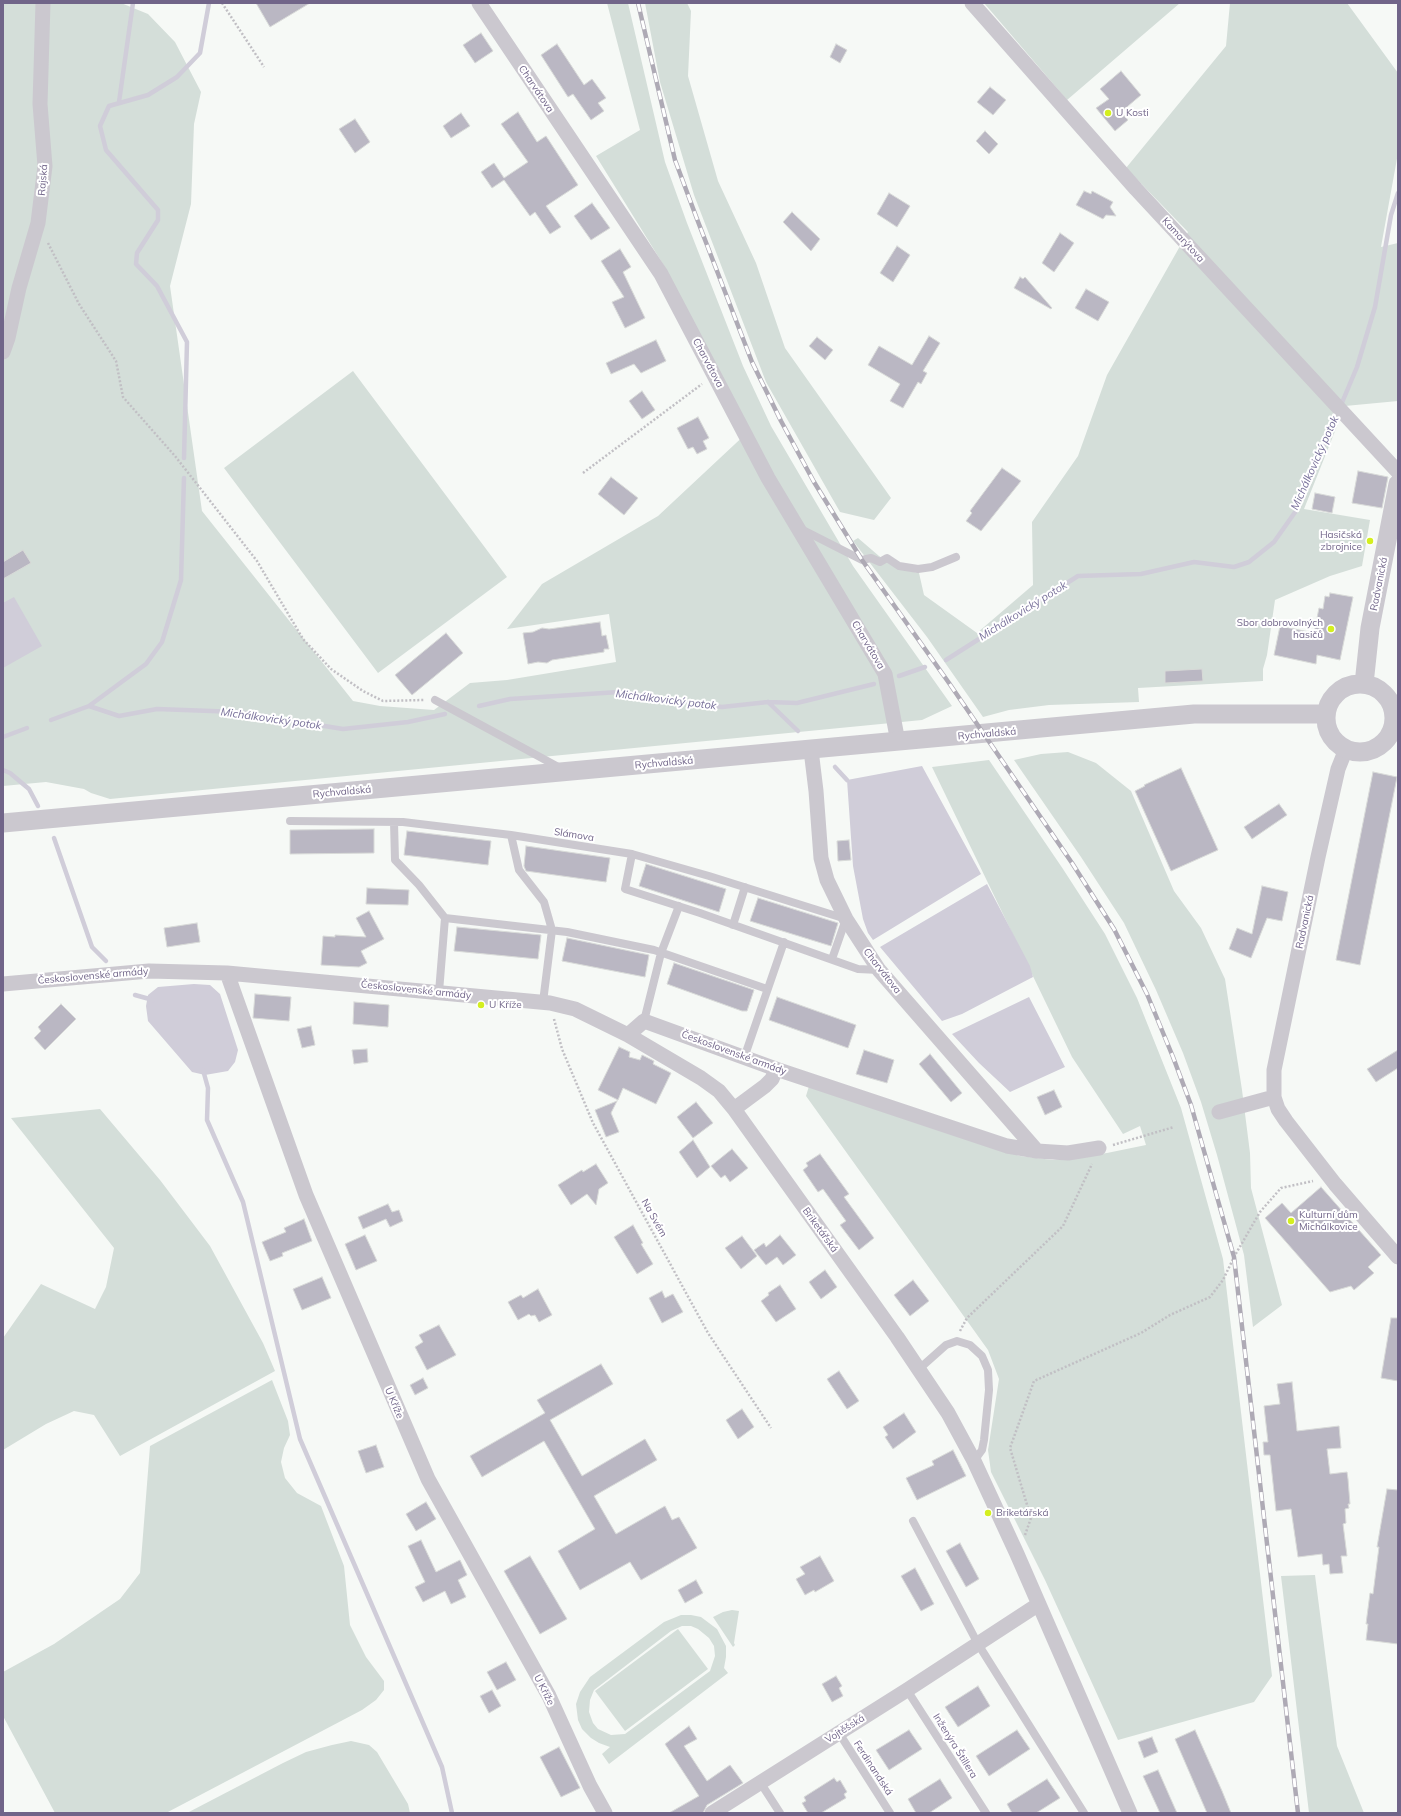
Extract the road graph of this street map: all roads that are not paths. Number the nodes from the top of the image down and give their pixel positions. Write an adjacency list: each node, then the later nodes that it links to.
1 (43, 3): 4 (street, Rajská)
2 (479, 3): 8 (street, Charvátova)
3 (972, 3): 5 (street, Kamarýtova)
4 (3, 352)
5 (1398, 472)
6 (1398, 484): 7 (street, Radvanická)
7 (1396, 512): 10 (street, Radvanická)
8 (798, 528): 9 (lane); 14 (street, Charvátova)
9 (956, 557)
10 (1364, 684): 12 (street); 13 (street)
11 (435, 700): 17 (lane)
12 (1326, 714): 14 (street, Rychvaldská); 15 (street)
13 (1393, 740): 15 (street)
14 (898, 742): 16 (street, Rychvaldská)
15 (1346, 749): 42 (street, Radvanická)
16 (811, 750): 17 (street, Rychvaldská); 26 (street, Charvátova)
17 (567, 772): 20 (street, Rychvaldská)
18 (290, 821): 19 (lane, Slámova)
19 (394, 822): 21 (lane, Slámova); 25 (lane)
20 (3, 823)
21 (511, 836): 22 (lane, Slámova); 28 (lane)
22 (632, 854): 23 (lane, Slámova); 24 (lane)
23 (745, 887): 26 (lane, Slámova); 27 (lane)
24 (679, 906): 27 (lane); 30 (lane)
25 (445, 918): 28 (lane); 36 (lane)
26 (846, 920): 31 (lane); 32 (street, Charvátova)
27 (733, 925): 29 (lane)
28 (552, 930): 30 (lane); 37 (lane)
29 (784, 942): 31 (lane); 35 (lane)
30 (661, 953): 35 (lane); 38 (lane)
31 (832, 959): 32 (lane)
32 (879, 970): 46 (street, Charvátova)
33 (227, 973): 34 (street, Československé armády); 36 (street, Československé armády); 56 (street, U Kříže)
34 (3, 984)
35 (767, 989): 40 (lane)
36 (439, 992): 37 (street, Československé armády)
37 (546, 1002): 39 (street, Československé armády)
38 (644, 1021): 39 (street); 40 (street, Československé armády)
39 (628, 1035): 43 (street, Briketářská)
40 (744, 1058): 41 (street, Československé armády)
41 (776, 1069): 43 (street); 46 (street, Československé armády)
42 (1274, 1097): 44 (street); 47 (street)
43 (734, 1109): 48 (street, Briketářská)
44 (1219, 1112)
45 (1099, 1148): 46 (street, Československé armády)
46 (1037, 1151)
47 (1398, 1257)
48 (919, 1369): 49 (street, Briketářská); 49 (lane)
49 (974, 1461): 51 (street, Briketářská)
50 (913, 1521): 52 (lane)
51 (1039, 1604): 52 (street, Vojtěšská); 62 (street, Briketářská)
52 (978, 1644): 53 (street, Vojtěšská); 61 (lane)
53 (908, 1690): 54 (street, Vojtěšská); 60 (lane, Inženýra Štillera)
54 (839, 1733): 55 (street, Vojtěšská); 59 (lane, Ferdinandská)
55 (760, 1782): 57 (street, Vojtěšská); 58 (lane)
56 (605, 1813)
57 (712, 1813)
58 (780, 1813)
59 (890, 1813)
60 (986, 1813)
61 (1084, 1813)
62 (1130, 1813)

